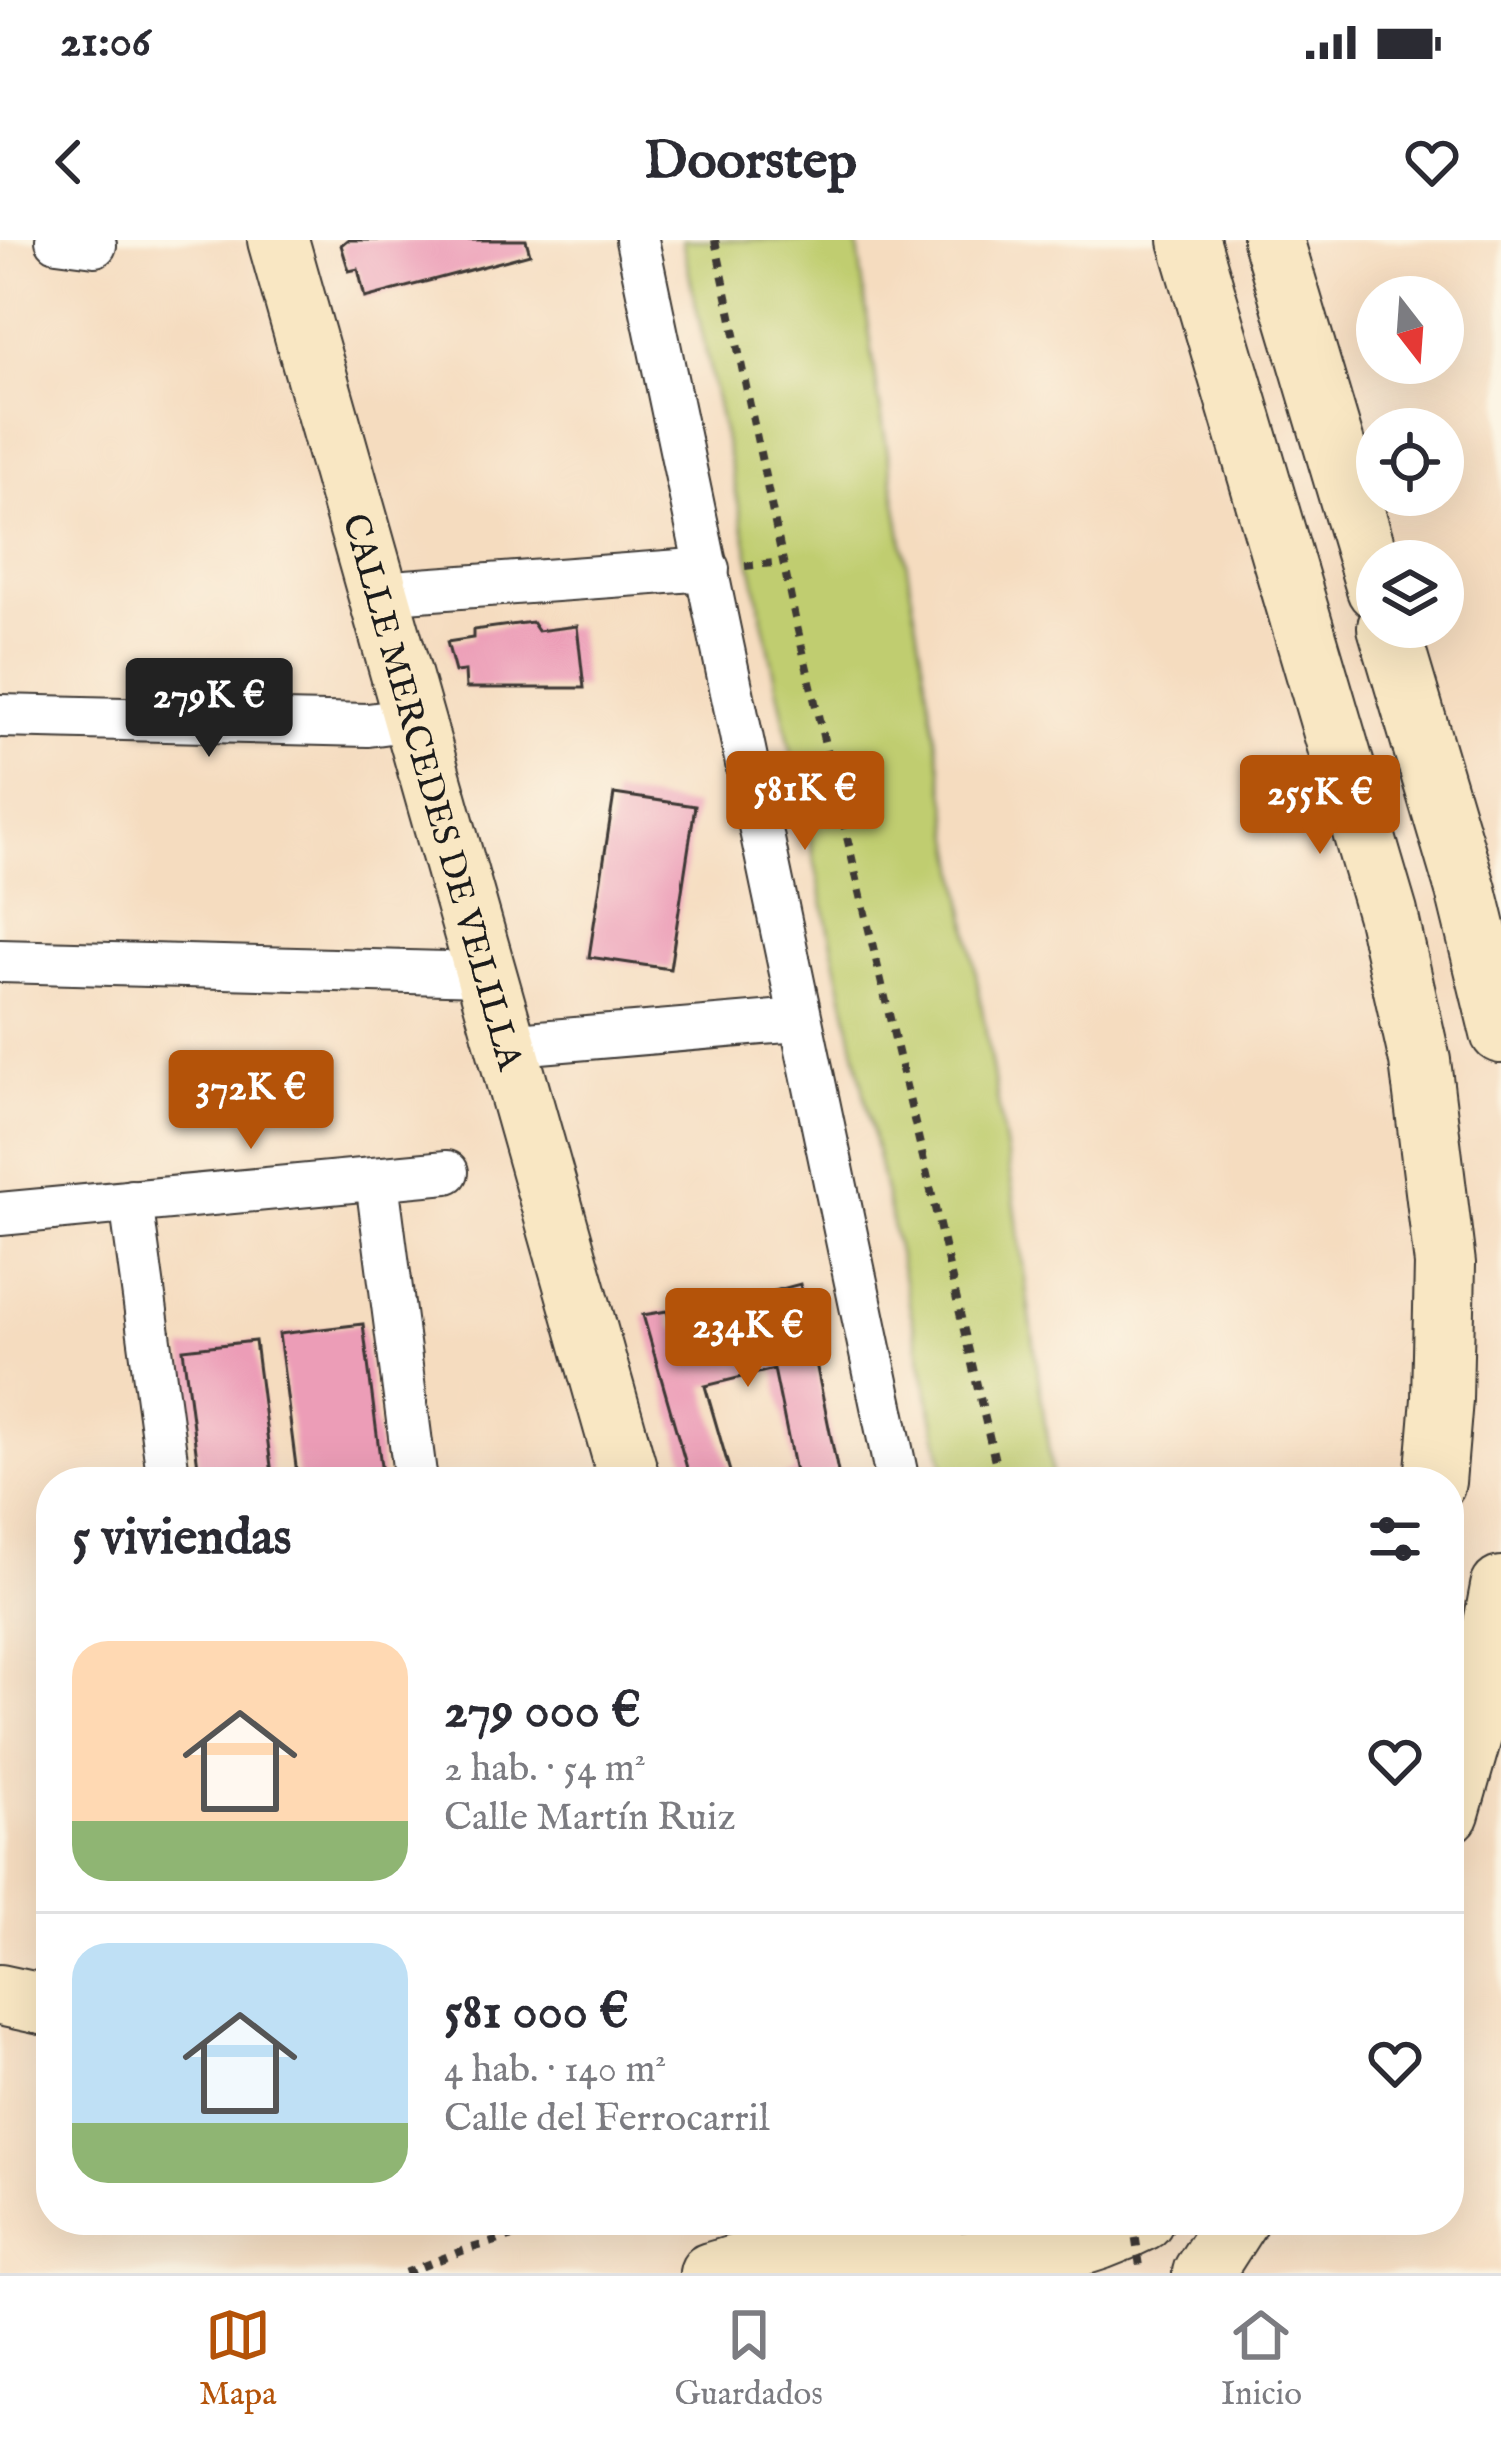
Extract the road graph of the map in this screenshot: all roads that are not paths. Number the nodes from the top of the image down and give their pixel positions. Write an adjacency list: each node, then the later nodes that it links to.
1 (278, 240): 7 (main road, CALLE MERCEDES DE VELILLA)
2 (637, 240): 6 (street)
3 (1189, 240): 24 (main road)
4 (1273, 240): 5 (main road)
5 (1362, 540)
6 (708, 569): 7 (street); 13 (street)
7 (378, 593): 10 (main road, CALLE MERCEDES DE VELILLA)
8 (1394, 648): 14 (main road)
9 (0, 716): 10 (street)
10 (413, 719): 12 (main road, CALLE MERCEDES DE VELILLA)
11 (0, 962): 12 (street)
12 (483, 974): 15 (main road, CALLE MERCEDES DE VELILLA)
13 (798, 1020): 15 (street); 23 (street)
14 (1501, 1033)
15 (505, 1045): 22 (main road, CALLE MERCEDES DE VELILLA)
16 (447, 1172): 17 (street)
17 (377, 1180): 18 (street); 21 (street)
18 (130, 1202): 19 (street); 20 (street)
19 (0, 1214)
20 (168, 1467)
21 (414, 1467)
22 (626, 1467)
23 (895, 1467)
24 (1437, 1467)
25 (1501, 1587): 26 (main road)
26 (1464, 1759)
27 (0, 1995): 28 (main road)
28 (36, 2003)
29 (728, 2235): 35 (main road)
30 (856, 2235): 35 (main road)
31 (879, 2235): 34 (main road)
32 (1114, 2235): 34 (main road)
33 (1227, 2235): 36 (main road)
34 (961, 2268)
35 (709, 2273)
36 (1203, 2273)

